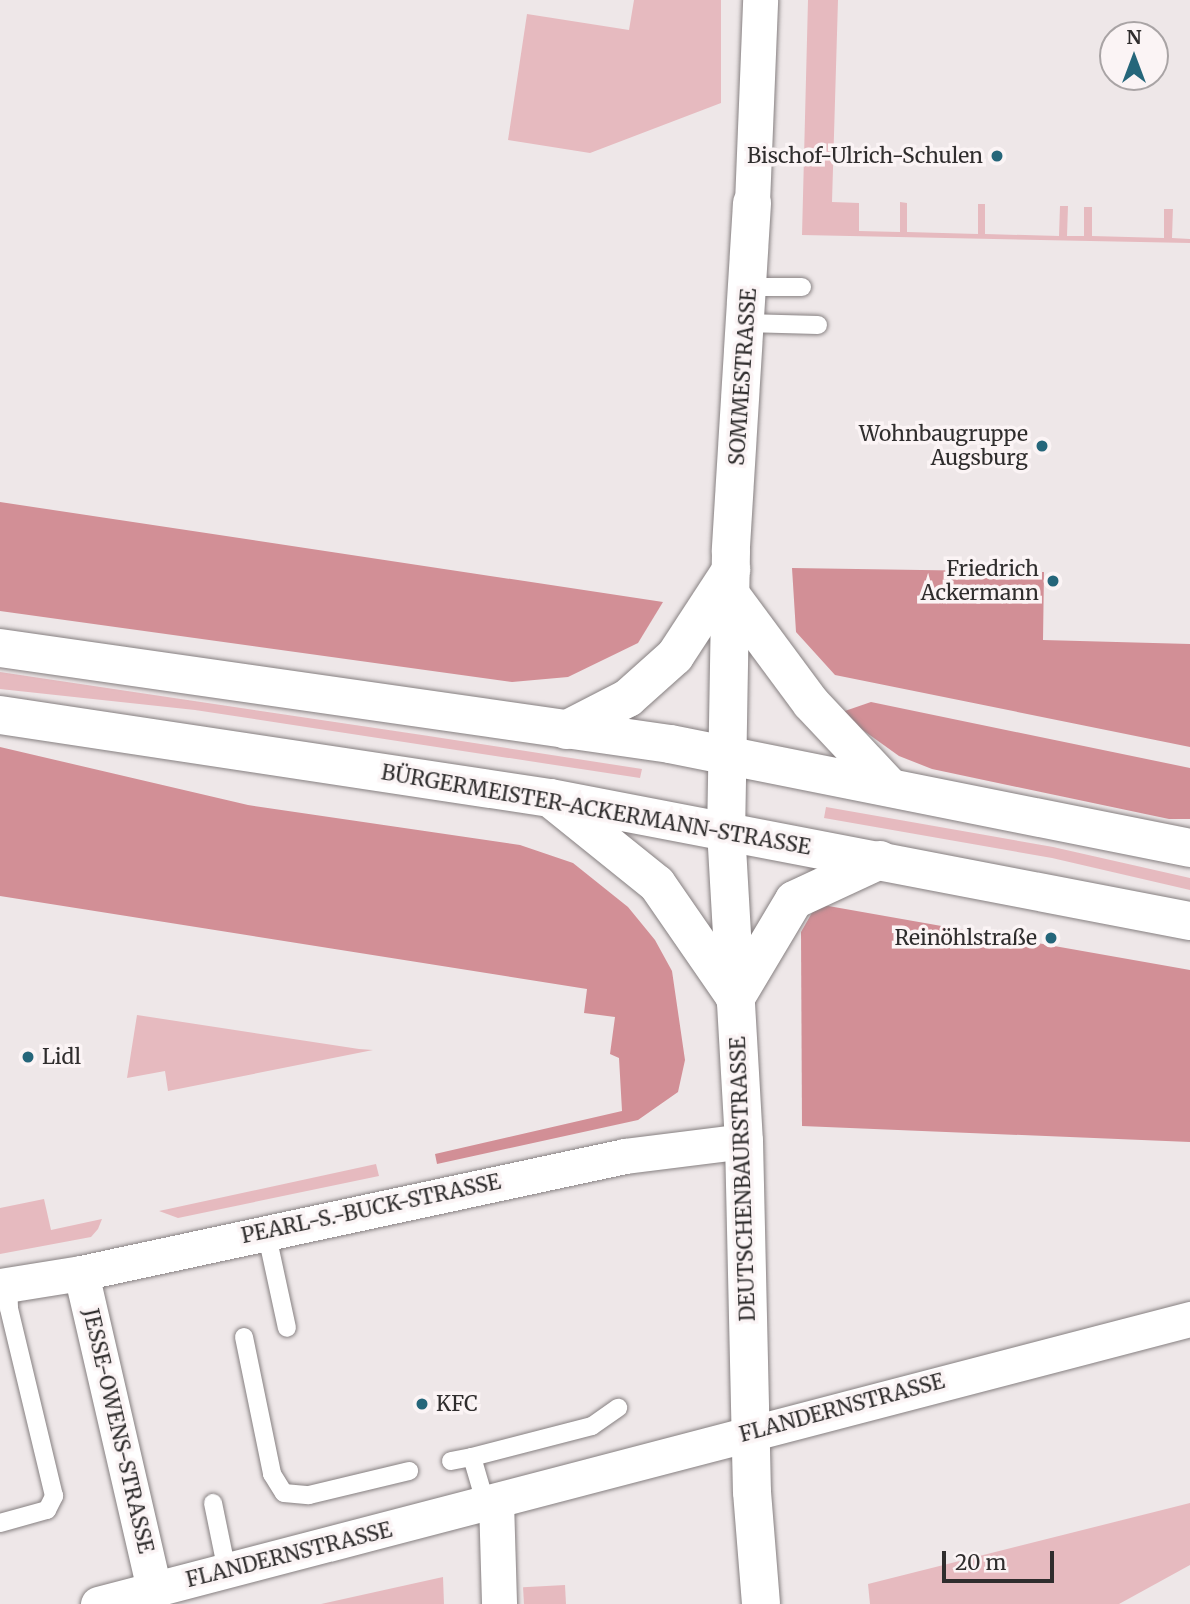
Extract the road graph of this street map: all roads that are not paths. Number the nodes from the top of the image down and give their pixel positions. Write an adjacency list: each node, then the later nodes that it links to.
1 (760, 0): 2 (street, SOMMESTRASSE)
2 (752, 203): 4 (main road, SOMMESTRASSE)
3 (802, 287): 4 (lane)
4 (747, 305): 5 (lane); 6 (main road, SOMMESTRASSE)
5 (818, 325)
6 (730, 582): 9 (main road); 10 (main road, SOMMESTRASSE); 11 (main road)
7 (0, 648): 9 (main road)
8 (0, 715): 12 (main road, BÜRGERMEISTER-ACKERMANN-STRASSE)
9 (566, 730): 10 (main road)
10 (726, 754): 11 (main road); 13 (main road, DEUTSCHENBAURSTRASSE)
11 (887, 784): 14 (main road)
12 (550, 798): 13 (main road, BÜRGERMEISTER-ACKERMANN-STRASSE); 17 (main road)
13 (726, 830): 15 (main road, BÜRGERMEISTER-ACKERMANN-STRASSE); 17 (main road, DEUTSCHENBAURSTRASSE)
14 (1188, 846)
15 (880, 860): 16 (main road, BÜRGERMEISTER-ACKERMANN-STRASSE); 17 (main road)
16 (1190, 921)
17 (736, 999): 18 (main road, DEUTSCHENBAURSTRASSE)
18 (744, 1141): 19 (street, PEARL-S.-BUCK-STRASSE); 26 (main road, DEUTSCHENBAURSTRASSE)
19 (266, 1231): 20 (street, PEARL-S.-BUCK-STRASSE); 23 (lane)
20 (81, 1273): 21 (street, PEARL-S.-BUCK-STRASSE); 34 (street, JESSE-OWENS-STRASSE)
21 (4, 1286): 32 (lane)
22 (1190, 1318): 26 (street, FLANDERNSTRASSE)
23 (287, 1328)
24 (244, 1337): 29 (lane)
25 (618, 1408): 27 (lane)
26 (750, 1432): 31 (street, FLANDERNSTRASSE); 36 (main road, DEUTSCHENBAURSTRASSE)
27 (472, 1457): 28 (lane); 31 (lane)
28 (451, 1461)
29 (409, 1471)
30 (213, 1503): 33 (lane)
31 (491, 1503): 33 (street, FLANDERNSTRASSE); 35 (street)
32 (0, 1522)
33 (226, 1570): 34 (street, FLANDERNSTRASSE)
34 (125, 1599)
35 (499, 1604)
36 (761, 1604)

